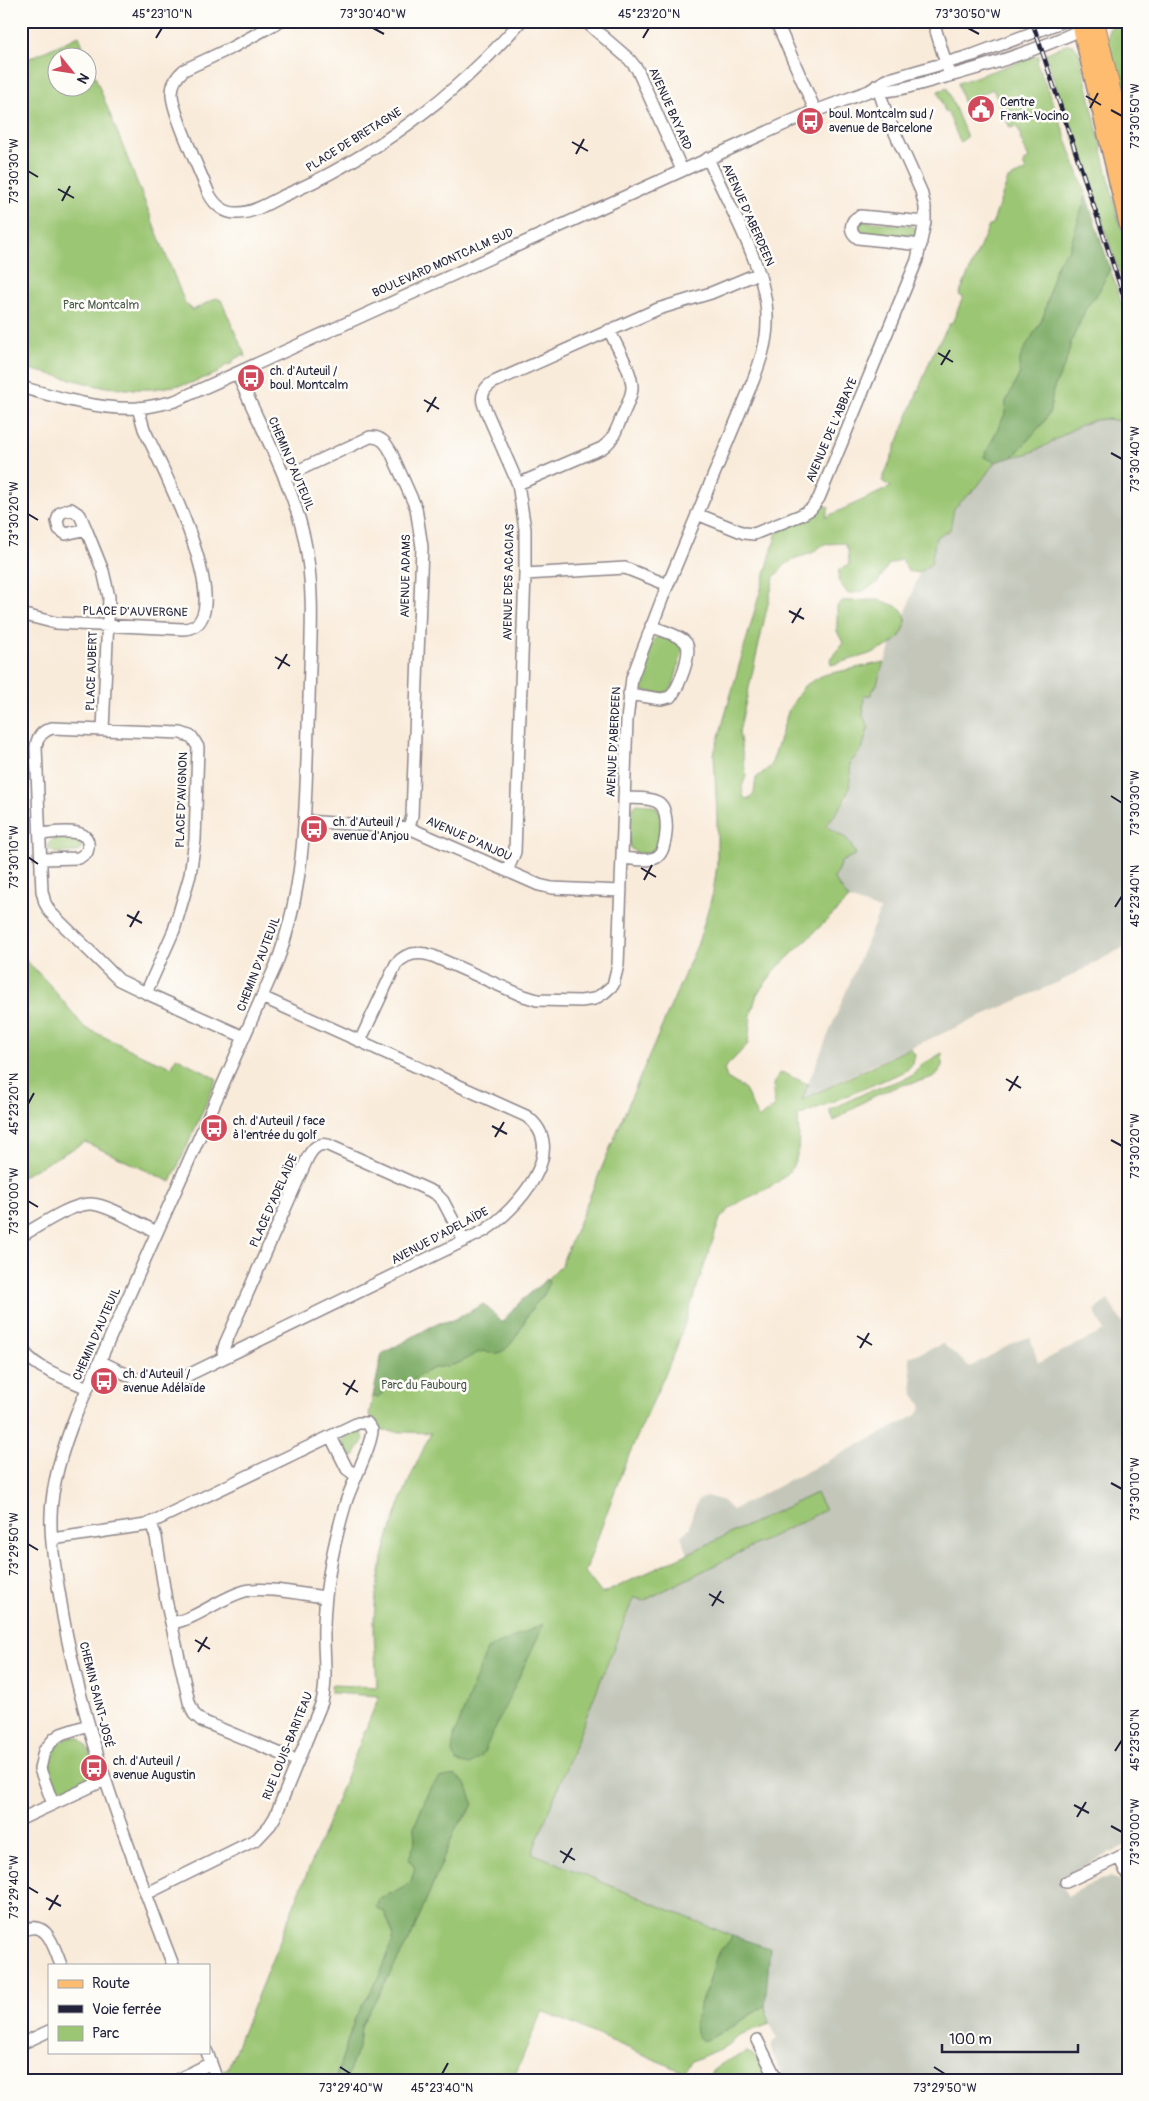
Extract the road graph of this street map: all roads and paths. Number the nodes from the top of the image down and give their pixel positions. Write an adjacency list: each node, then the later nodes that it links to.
1 (280, 21): 2 (street, PLACE DE BRETAGNE)
2 (521, 21)
3 (585, 21): 14 (street, AVENUE BAYARD)
4 (776, 21): 11 (street)
5 (933, 21): 8 (street)
6 (1064, 21): 8 (street, BOULEVARD MONTCALM SUD)
7 (1090, 23): 9 (street, BOULEVARD MONTCALM SUD); 13 (highway); 16 (main road)
8 (946, 62): 9 (street); 10 (street, BOULEVARD MONTCALM SUD)
9 (949, 76): 10 (street, BOULEVARD MONTCALM SUD)
10 (875, 89): 11 (street, BOULEVARD MONTCALM SUD); 15 (street, AVENUE DE L'ABBAYE)
11 (815, 110): 12 (street, BOULEVARD MONTCALM SUD)
12 (708, 158): 14 (street, BOULEVARD MONTCALM SUD); 18 (street, AVENUE D'ABERDEEN)
13 (1128, 161)
14 (682, 170): 20 (street, BOULEVARD MONTCALM SUD)
15 (925, 222): 17 (street, AVENUE DE L'ABBAYE); 17 (street)
16 (1128, 228)
17 (922, 245): 25 (street, AVENUE DE L'ABBAYE)
18 (759, 273): 19 (street, AVENUE DES ACACIAS); 25 (street, AVENUE D'ABERDEEN)
19 (609, 330): 24 (street); 24 (street, AVENUE DES ACACIAS)
20 (237, 373): 22 (street, BOULEVARD MONTCALM SUD); 23 (street, CHEMIN D'AUTEUIL)
21 (21, 387): 22 (street, BOULEVARD MONTCALM SUD)
22 (138, 408): 30 (street, PLACE D'AUVERGNE)
23 (284, 477): 35 (street, CHEMIN D'AUTEUIL); 36 (street, AVENUE ADAMS)
24 (518, 484): 27 (street, AVENUE DES ACACIAS)
25 (697, 514): 28 (street, AVENUE D'ABERDEEN)
26 (86, 529): 30 (street, PLACE AUBERT)
27 (525, 574): 28 (street); 40 (street, AVENUE DES ACACIAS)
28 (668, 585): 31 (street, AVENUE D'ABERDEEN)
29 (21, 614): 30 (street, PLACE D'AUVERGNE)
30 (108, 626): 33 (street, PLACE AUBERT)
31 (651, 626): 32 (street, AVENUE D'ABERDEEN); 32 (street)
32 (629, 694): 34 (street, AVENUE D'ABERDEEN)
33 (104, 730): 37 (street, PLACE D'AVIGNON); 42 (street, PLACE D'AVIGNON)
34 (624, 798): 38 (street, AVENUE D'ABERDEEN); 38 (street)
35 (304, 821): 36 (street, AVENUE D'ANJOU); 43 (street, CHEMIN D'AUTEUIL)
36 (409, 828): 40 (street, AVENUE D'ANJOU)
37 (40, 834): 39 (street, PLACE D'AVIGNON); 39 (street)
38 (622, 858): 41 (street, AVENUE D'ABERDEEN)
39 (41, 859): 42 (street, PLACE D'AVIGNON)
40 (507, 872): 41 (street, AVENUE D'ANJOU)
41 (621, 891): 45 (street, AVENUE D'ABERDEEN)
42 (146, 993): 44 (street, PLACE D'AVIGNON)
43 (262, 998): 44 (street, CHEMIN D'AUTEUIL); 45 (street, AVENUE D'ADELAÏDE)
44 (244, 1037): 46 (street, CHEMIN D'AUTEUIL)
45 (360, 1041): 48 (street, AVENUE D'ADELAÏDE)
46 (157, 1232): 47 (street); 51 (street, CHEMIN D'AUTEUIL)
47 (21, 1236)
48 (464, 1241): 50 (street, AVENUE D'ADELAÏDE); 50 (street, PLACE D'ADELAÏDE)
49 (21, 1346): 52 (street)
50 (225, 1358): 51 (street, AVENUE D'ADELAÏDE)
51 (100, 1361): 52 (street, CHEMIN D'AUTEUIL)
52 (88, 1388): 56 (street, CHEMIN D'AUTEUIL)
53 (331, 1436): 54 (street); 54 (street, RUE LOUIS-BARITEAU); 55 (street, RUE LOUIS-BARITEAU)
54 (355, 1475): 57 (street, RUE LOUIS-BARITEAU)
55 (151, 1523): 56 (street, RUE LOUIS-BARITEAU); 58 (street)
56 (52, 1539): 59 (street, CHEMIN SAINT-JOSÉ)
57 (326, 1597): 58 (street); 60 (street, RUE LOUIS-BARITEAU)
58 (171, 1623): 60 (street)
59 (88, 1726): 61 (street, CHEMIN SAINT-JOSÉ); 62 (street)
60 (298, 1761): 67 (street, RUE LOUIS-BARITEAU)
61 (105, 1780): 62 (street); 67 (street, CHEMIN SAINT-JOSÉ)
62 (53, 1804): 63 (street)
63 (21, 1819)
64 (1123, 1855): 65 (street); 66 (street)
65 (1128, 1876)
66 (1066, 1882)
67 (146, 1894): 70 (street, CHEMIN SAINT-JOSÉ)
68 (21, 1931): 69 (street)
69 (61, 1964)
70 (173, 1964)
71 (48, 2031): 73 (street)
72 (757, 2040): 77 (street)
73 (21, 2044)
74 (209, 2058): 75 (street); 76 (street)
75 (213, 2078)
76 (176, 2080)
77 (777, 2080)

